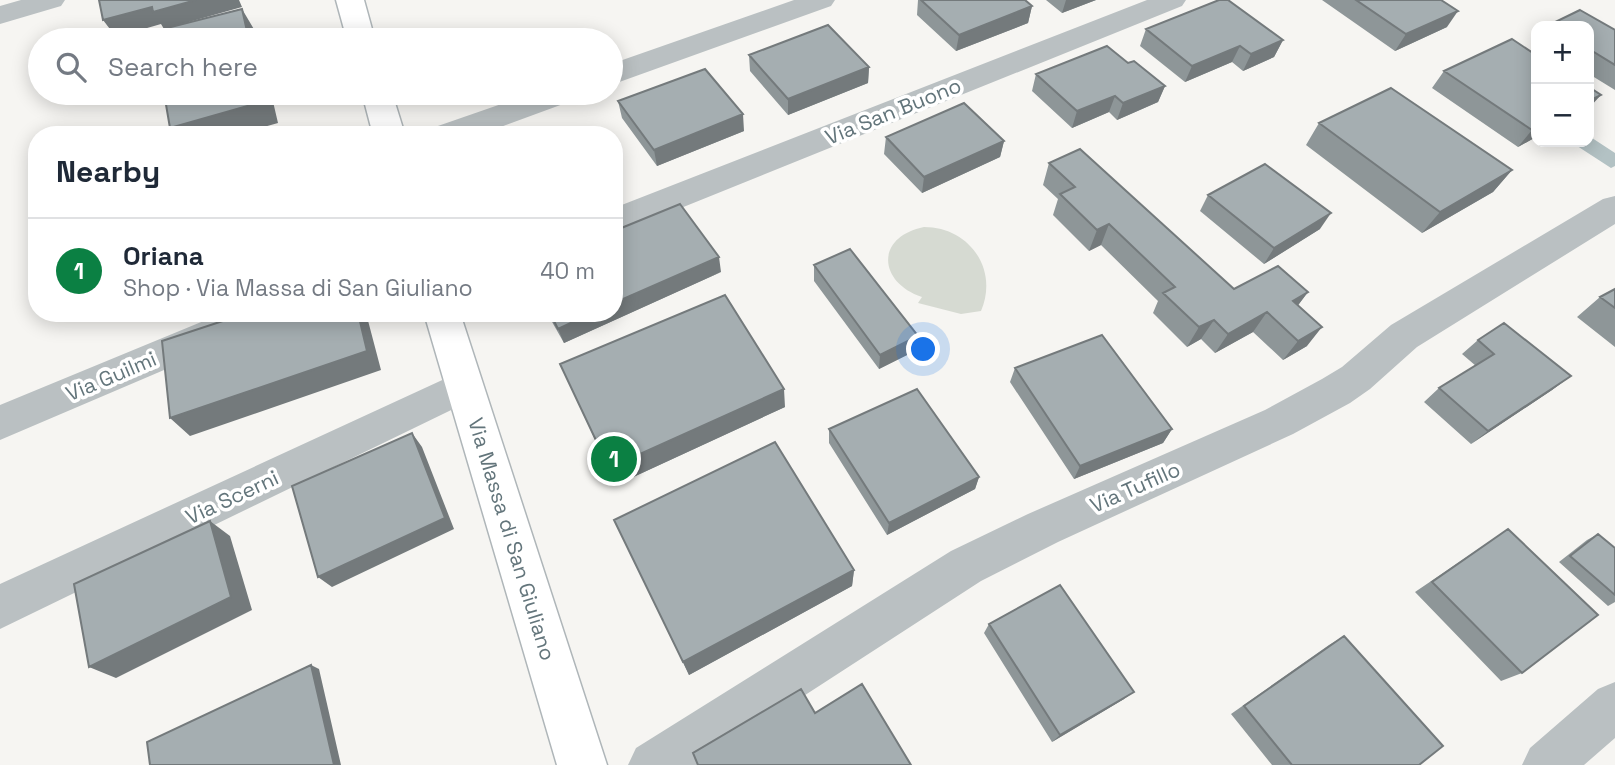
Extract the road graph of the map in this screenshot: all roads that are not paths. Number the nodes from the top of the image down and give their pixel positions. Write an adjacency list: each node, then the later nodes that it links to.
1 (51, 0): 5 (street)
2 (350, 0): 6 (street)
3 (821, 0): 7 (street)
4 (1172, 0): 13 (street, Via San Buono)
5 (0, 15)
6 (358, 28)
7 (623, 71)
8 (380, 105): 10 (street)
9 (530, 105): 11 (street)
10 (386, 126)
11 (471, 126)
12 (1615, 208): 21 (street, Via Tufillo)
13 (623, 218)
14 (240, 322): 17 (street, Via Guilmi)
15 (445, 322): 16 (street, Via Massa di San Giuliano)
16 (464, 386): 18 (street, Via Scerni); 20 (street, Via Massa di San Giuliano)
17 (0, 423)
18 (0, 607)
19 (1615, 706): 22 (street)
20 (582, 765)
21 (653, 765)
22 (1547, 765)

